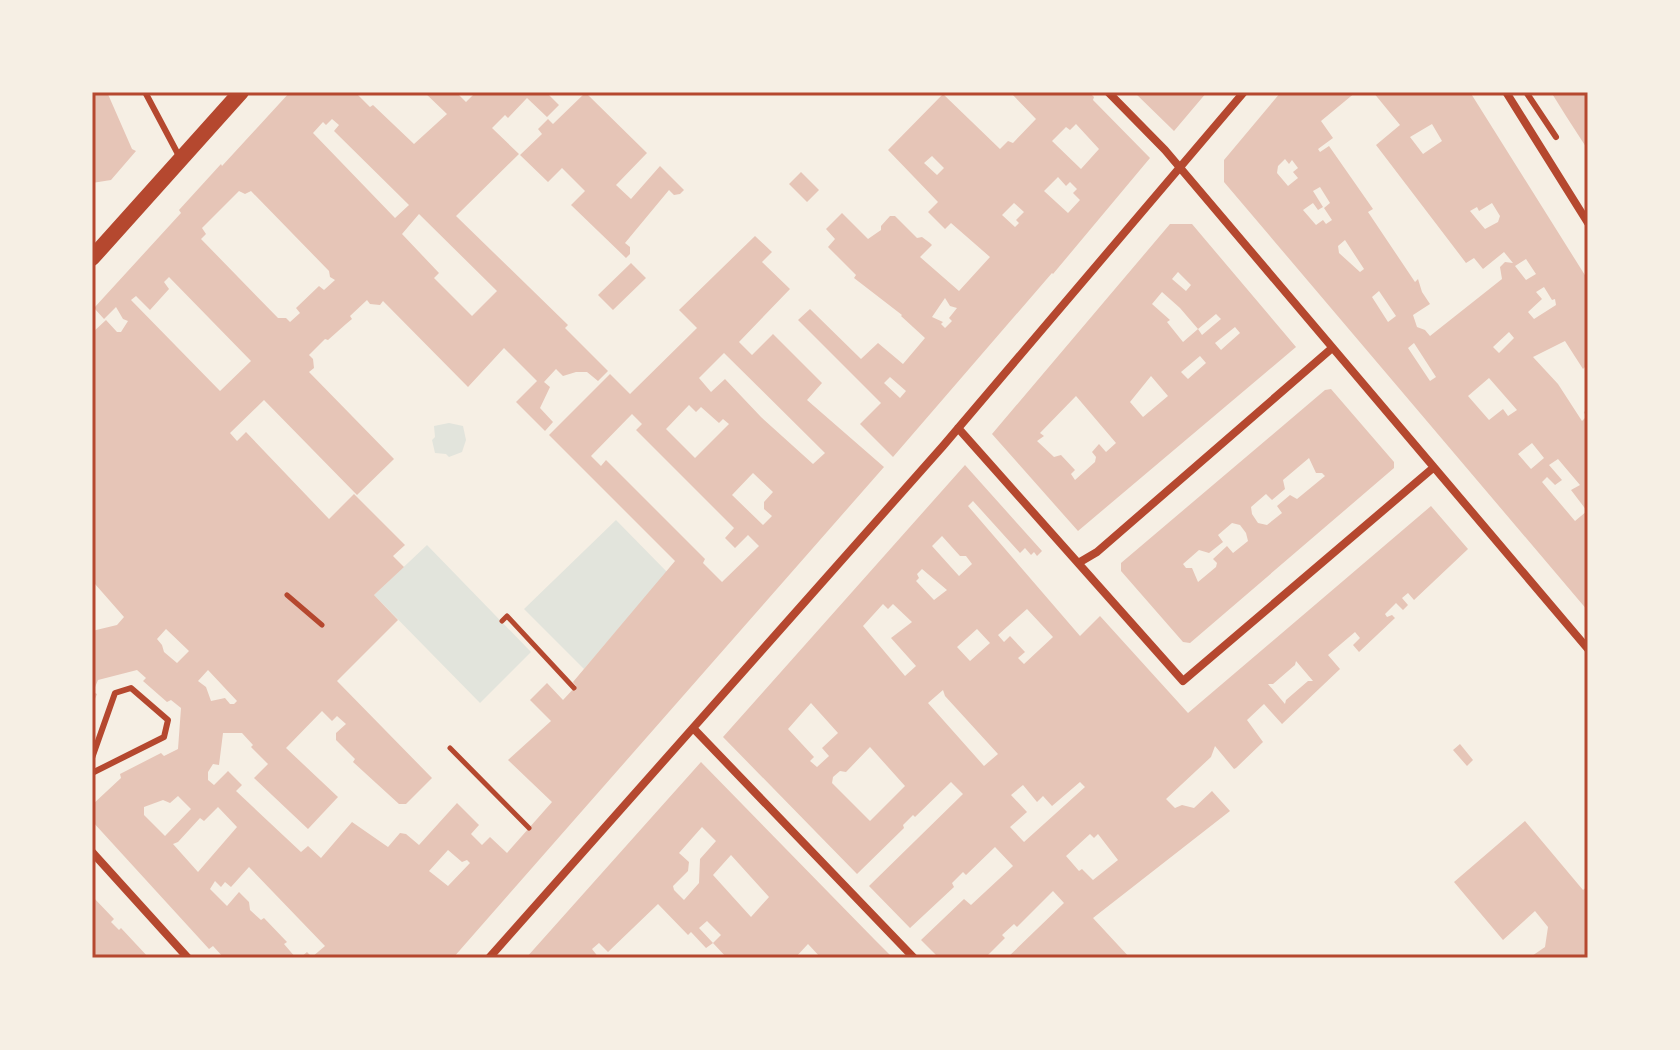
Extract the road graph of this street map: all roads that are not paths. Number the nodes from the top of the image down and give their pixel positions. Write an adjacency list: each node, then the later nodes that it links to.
1 (145, 92): 8 (lane)
2 (241, 92): 8 (main road)
3 (1108, 92): 9 (street)
4 (1244, 92): 9 (street)
5 (1506, 92): 10 (street)
6 (1526, 92): 7 (lane)
7 (1556, 137)
8 (180, 159): 11 (main road)
9 (1179, 169): 12 (street); 13 (street)
10 (1588, 223)
11 (92, 258)
12 (1331, 349): 14 (street); 15 (street)
13 (958, 428): 15 (street); 17 (street)
14 (1433, 468): 15 (street); 16 (street)
15 (1080, 562)
16 (1588, 649)
17 (694, 729): 22 (street); 23 (street)
18 (92, 758): 19 (lane)
19 (92, 773)
20 (92, 852): 21 (street)
21 (188, 958)
22 (489, 958)
23 (914, 958)

